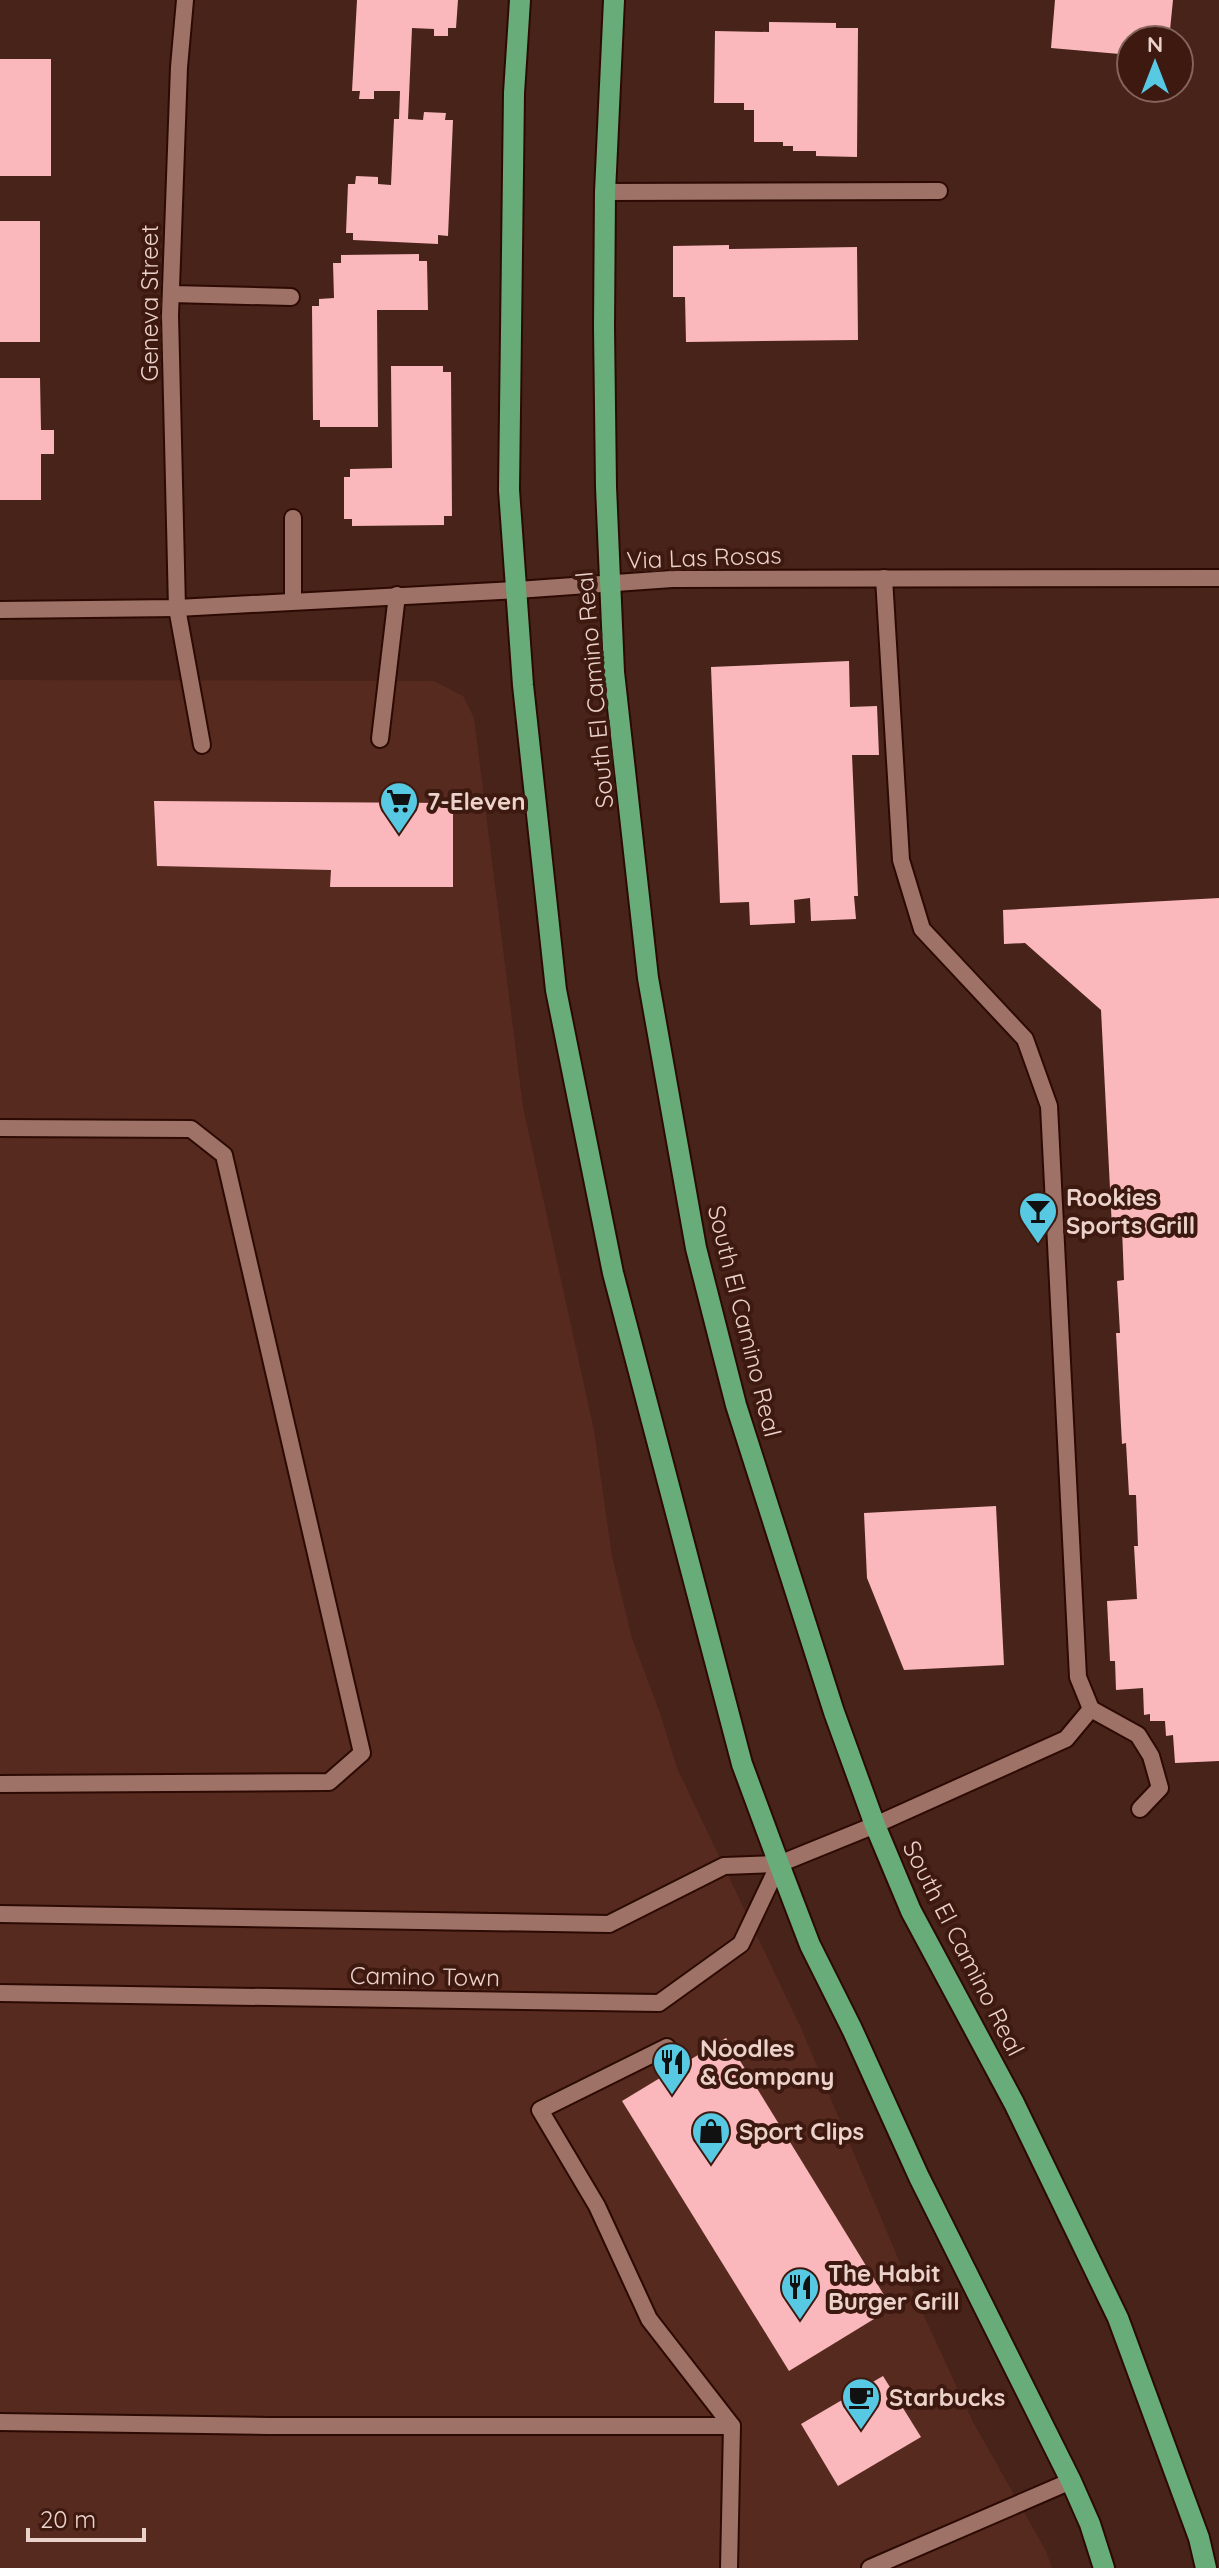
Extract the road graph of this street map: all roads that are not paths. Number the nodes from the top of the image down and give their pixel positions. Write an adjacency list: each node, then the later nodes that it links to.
1 (185, 0): 6 (street, Geneva Street)
2 (520, 0): 12 (main road)
3 (614, 0): 5 (main road, South El Camino Real)
4 (939, 191): 5 (street)
5 (605, 192): 11 (main road, South El Camino Real)
6 (171, 294): 7 (street); 15 (street, Geneva Street)
7 (291, 297)
8 (293, 518): 14 (street)
9 (884, 578): 10 (street, Via Las Rosas); 11 (street, Via Las Rosas); 20 (street)
10 (1219, 578)
11 (610, 584): 12 (street, Via Las Rosas); 23 (main road, South El Camino Real)
12 (517, 590): 13 (street, Via Las Rosas); 24 (main road)
13 (397, 595): 14 (street, Via Las Rosas); 17 (street)
14 (293, 601): 15 (street, Via Las Rosas)
15 (177, 608): 16 (street, Via Las Rosas); 18 (street, Geneva Street)
16 (0, 610)
17 (380, 739)
18 (202, 745)
19 (0, 1128): 21 (street)
20 (1091, 1709): 22 (street); 23 (street)
21 (0, 1784)
22 (1140, 1809)
23 (875, 1825): 24 (street); 34 (main road, South El Camino Real)
24 (779, 1864): 25 (street); 26 (street, Camino Town); 30 (main road)
25 (0, 1914)
26 (0, 1993)
27 (667, 2047): 29 (street)
28 (0, 2422): 29 (street)
29 (732, 2426): 31 (street)
30 (1071, 2481): 32 (street); 33 (main road)
31 (729, 2568)
32 (870, 2568)
33 (1104, 2568)
34 (1206, 2568)

